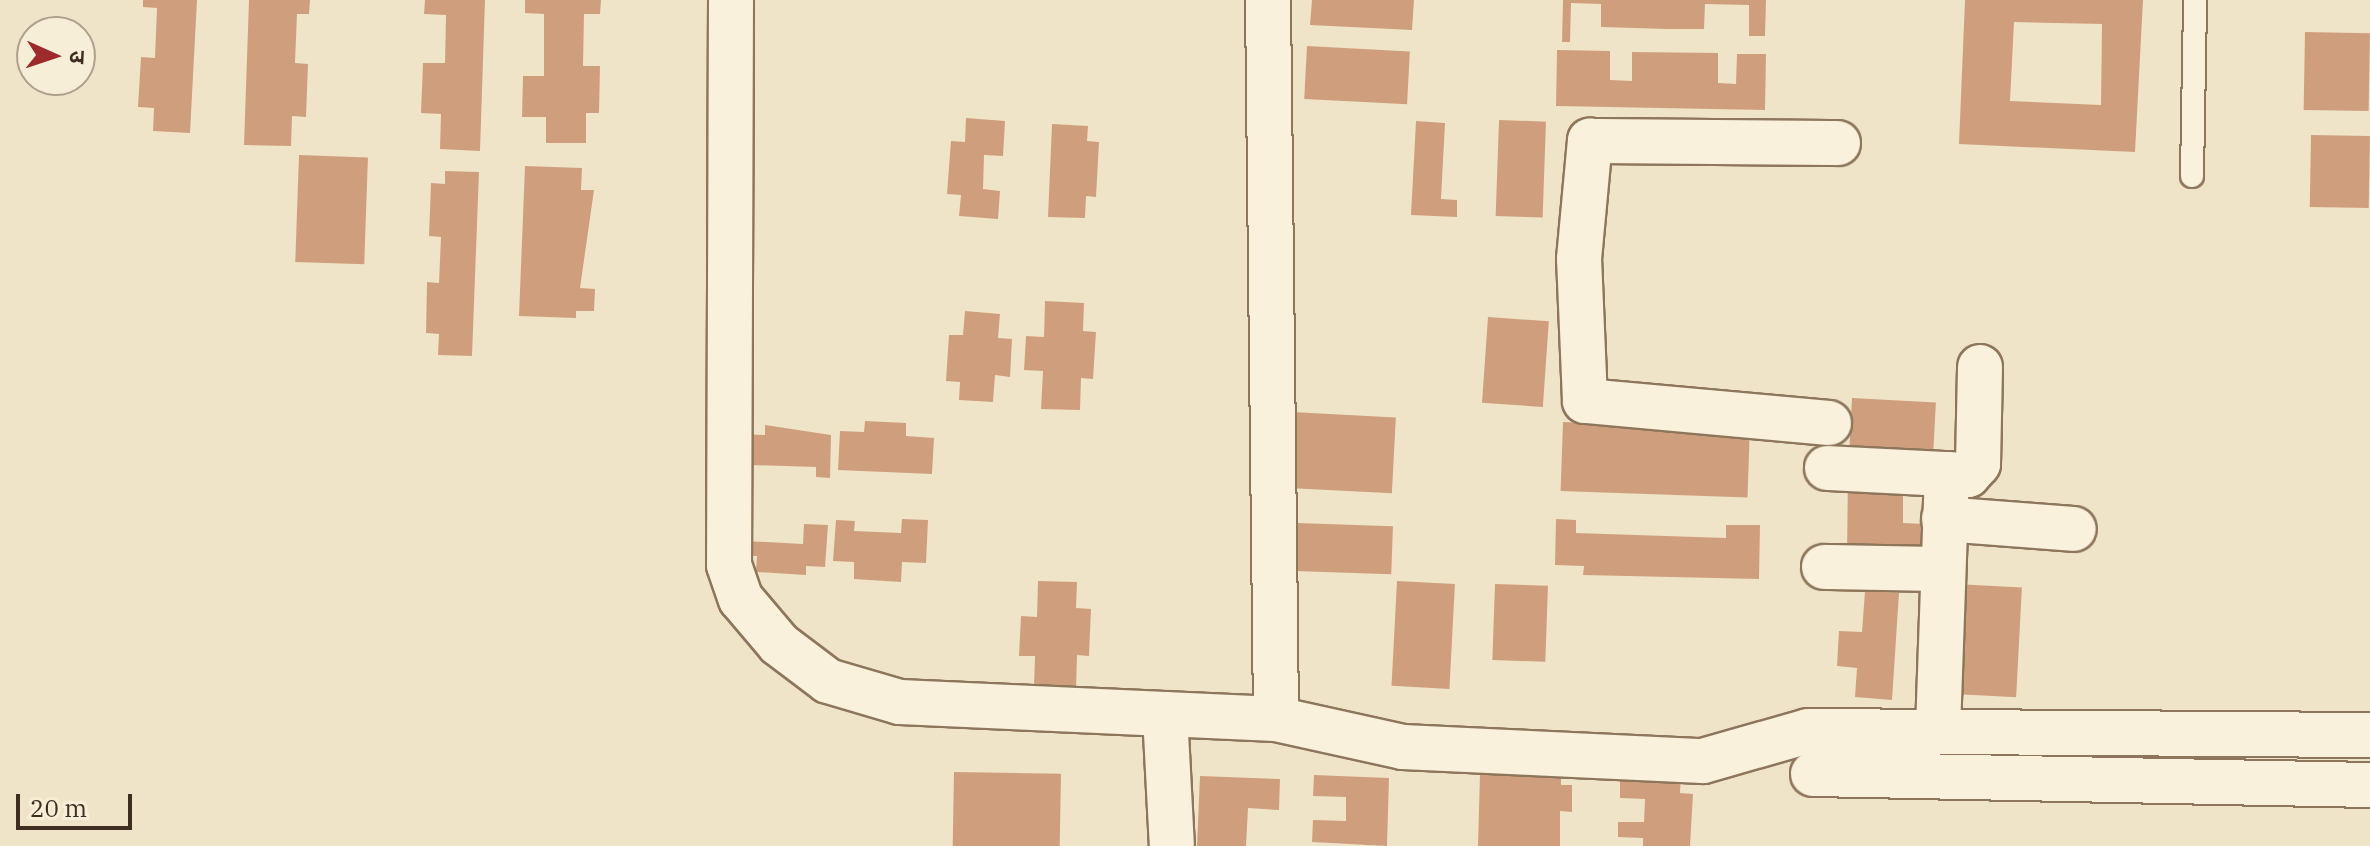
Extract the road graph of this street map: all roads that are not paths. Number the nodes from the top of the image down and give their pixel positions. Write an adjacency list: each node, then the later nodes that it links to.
1 (731, 0): 14 (street)
2 (1268, 0): 15 (street)
3 (2195, 0): 5 (lane)
4 (1838, 143): 7 (street)
5 (2192, 176)
6 (1980, 367): 9 (street)
7 (1829, 423)
8 (1827, 468): 9 (street)
9 (1947, 474): 10 (street)
10 (1944, 519): 11 (street); 13 (street)
11 (2074, 529)
12 (1824, 567): 13 (street)
13 (1942, 569): 16 (street)
14 (1165, 714): 15 (street); 20 (street)
15 (1276, 719): 16 (street)
16 (1938, 730): 17 (street)
17 (2370, 735)
18 (1813, 774): 19 (street)
19 (2370, 785)
20 (1172, 846)

